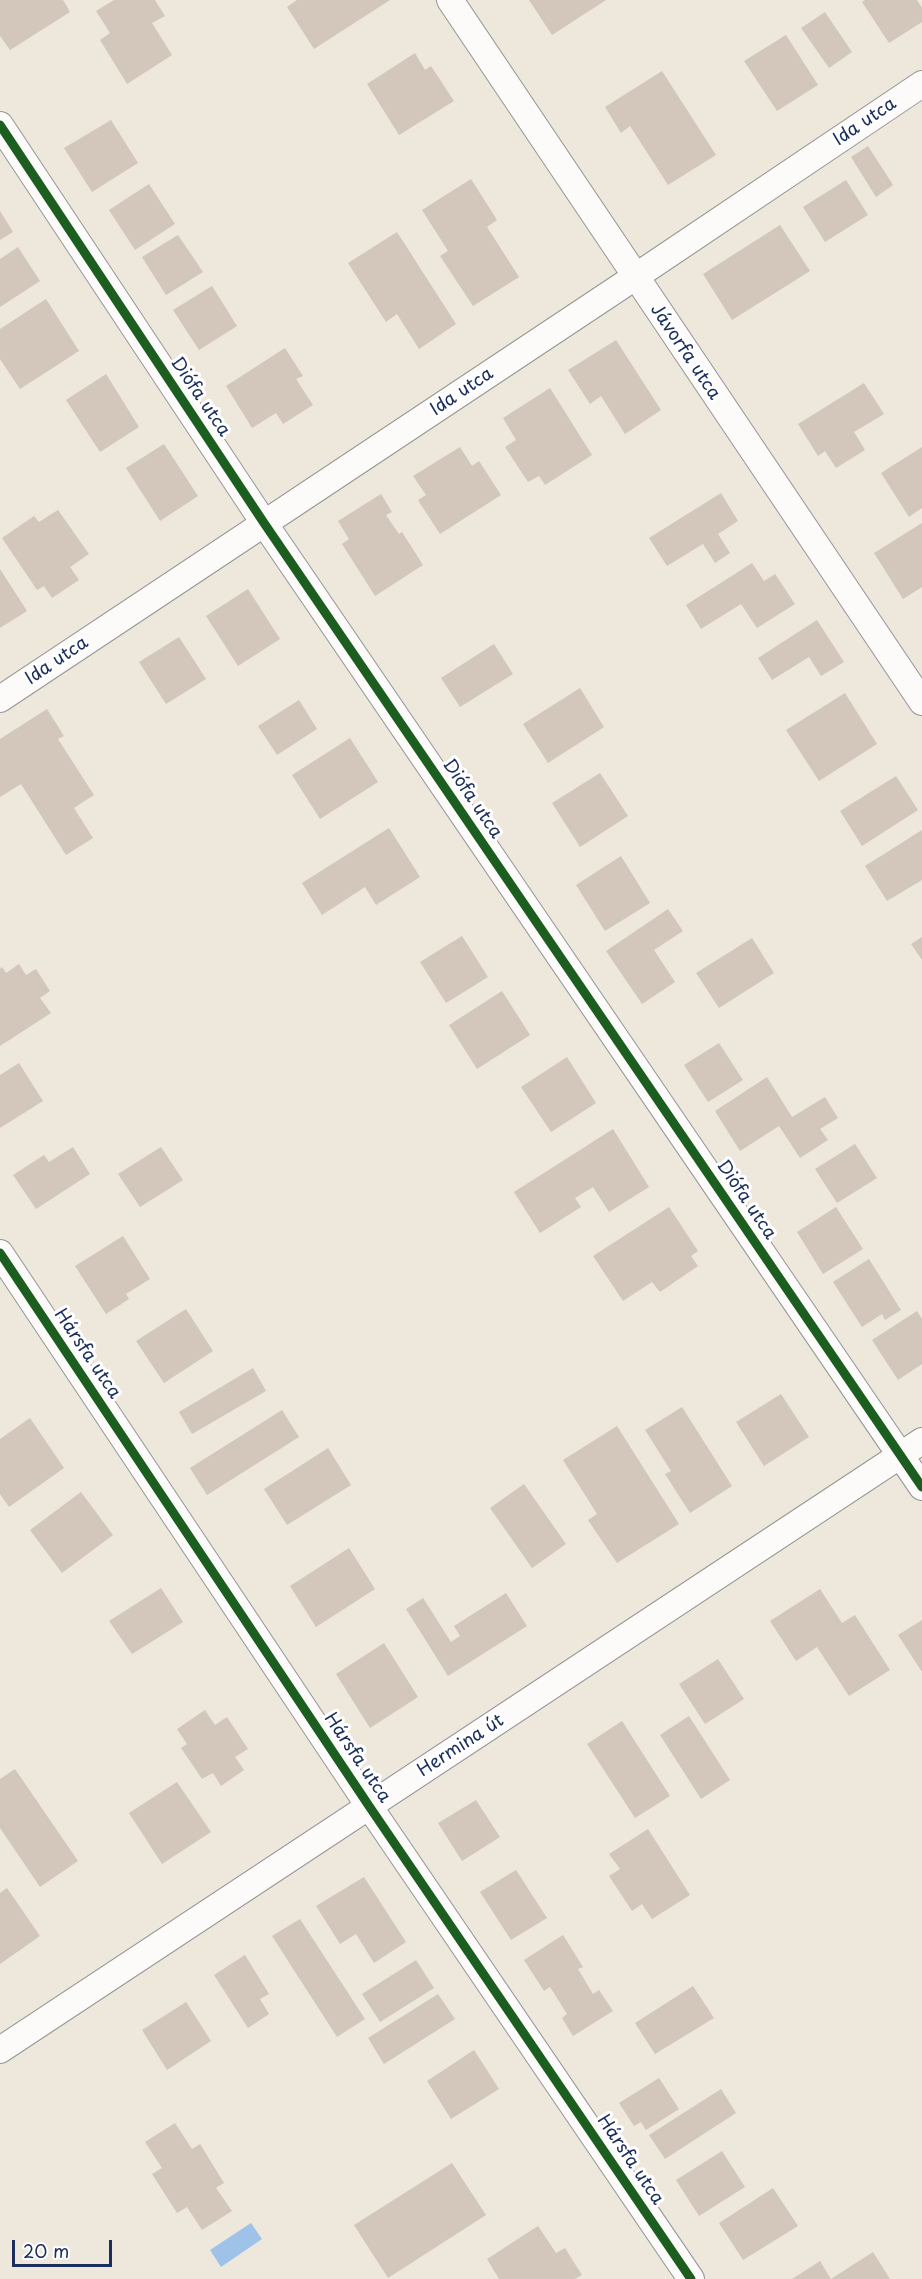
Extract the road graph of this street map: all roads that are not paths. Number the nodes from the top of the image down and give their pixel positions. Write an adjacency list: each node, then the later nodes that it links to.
1 (450, 0): 4 (street, Jávorfa utca)
2 (922, 84): 4 (street, Ida utca)
3 (0, 126): 5 (street, Diófa utca)
4 (635, 277): 5 (street, Ida utca); 7 (street, Jávorfa utca)
5 (264, 524): 6 (street, Ida utca); 10 (street, Diófa utca)
6 (0, 699)
7 (922, 702)
8 (0, 1253): 12 (street, Hársfa utca)
9 (922, 1441): 10 (street, Hermina út)
10 (901, 1455): 11 (street, Diófa utca); 12 (street, Hermina út)
11 (922, 1487)
12 (369, 1806): 13 (street, Hermina út); 14 (street, Hársfa utca)
13 (0, 2050)
14 (692, 2279)

